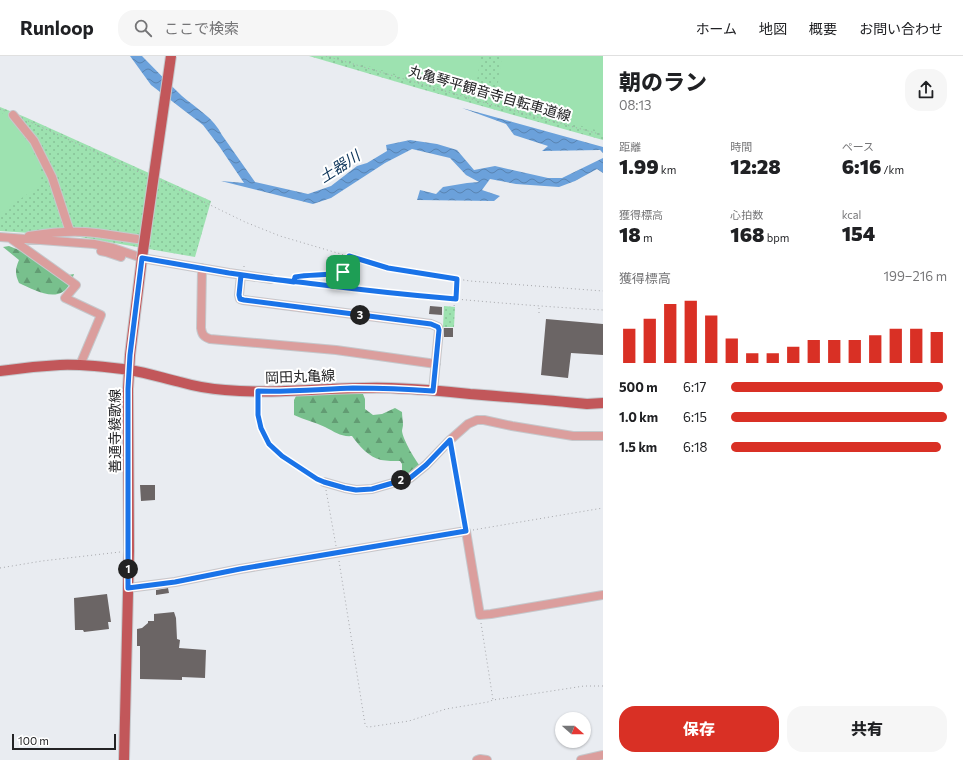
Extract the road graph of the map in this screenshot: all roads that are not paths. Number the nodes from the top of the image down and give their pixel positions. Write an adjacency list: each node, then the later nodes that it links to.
1 (171, 56): 9 (main road, 善通寺綾歌線, bridge)
2 (13, 115): 3 (street)
3 (70, 232): 6 (street); 7 (street)
4 (0, 237): 5 (street)
5 (9, 238): 6 (street); 14 (street)
6 (20, 238): 8 (street); 9 (street)
7 (138, 239)
8 (121, 257)
9 (142, 258): 10 (street); 15 (main road, 善通寺綾歌線)
10 (202, 268): 11 (street); 13 (street)
11 (241, 275): 12 (street); 13 (street)
12 (271, 279)
13 (436, 364): 17 (street)
14 (80, 365): 15 (main road, 岡田丸亀線); 16 (main road, 岡田丸亀線)
15 (130, 370): 17 (main road, 岡田丸亀線); 21 (main road, 善通寺綾歌線)
16 (0, 371)
17 (433, 391): 18 (main road, 岡田丸亀線)
18 (603, 403)
19 (603, 436): 20 (street)
20 (324, 482)
21 (128, 588): 22 (street); 24 (main road, 善通寺綾歌線)
22 (603, 595)
23 (603, 755): 27 (street)
24 (124, 760)
25 (477, 760): 26 (street)
26 (487, 760)
27 (581, 760)

